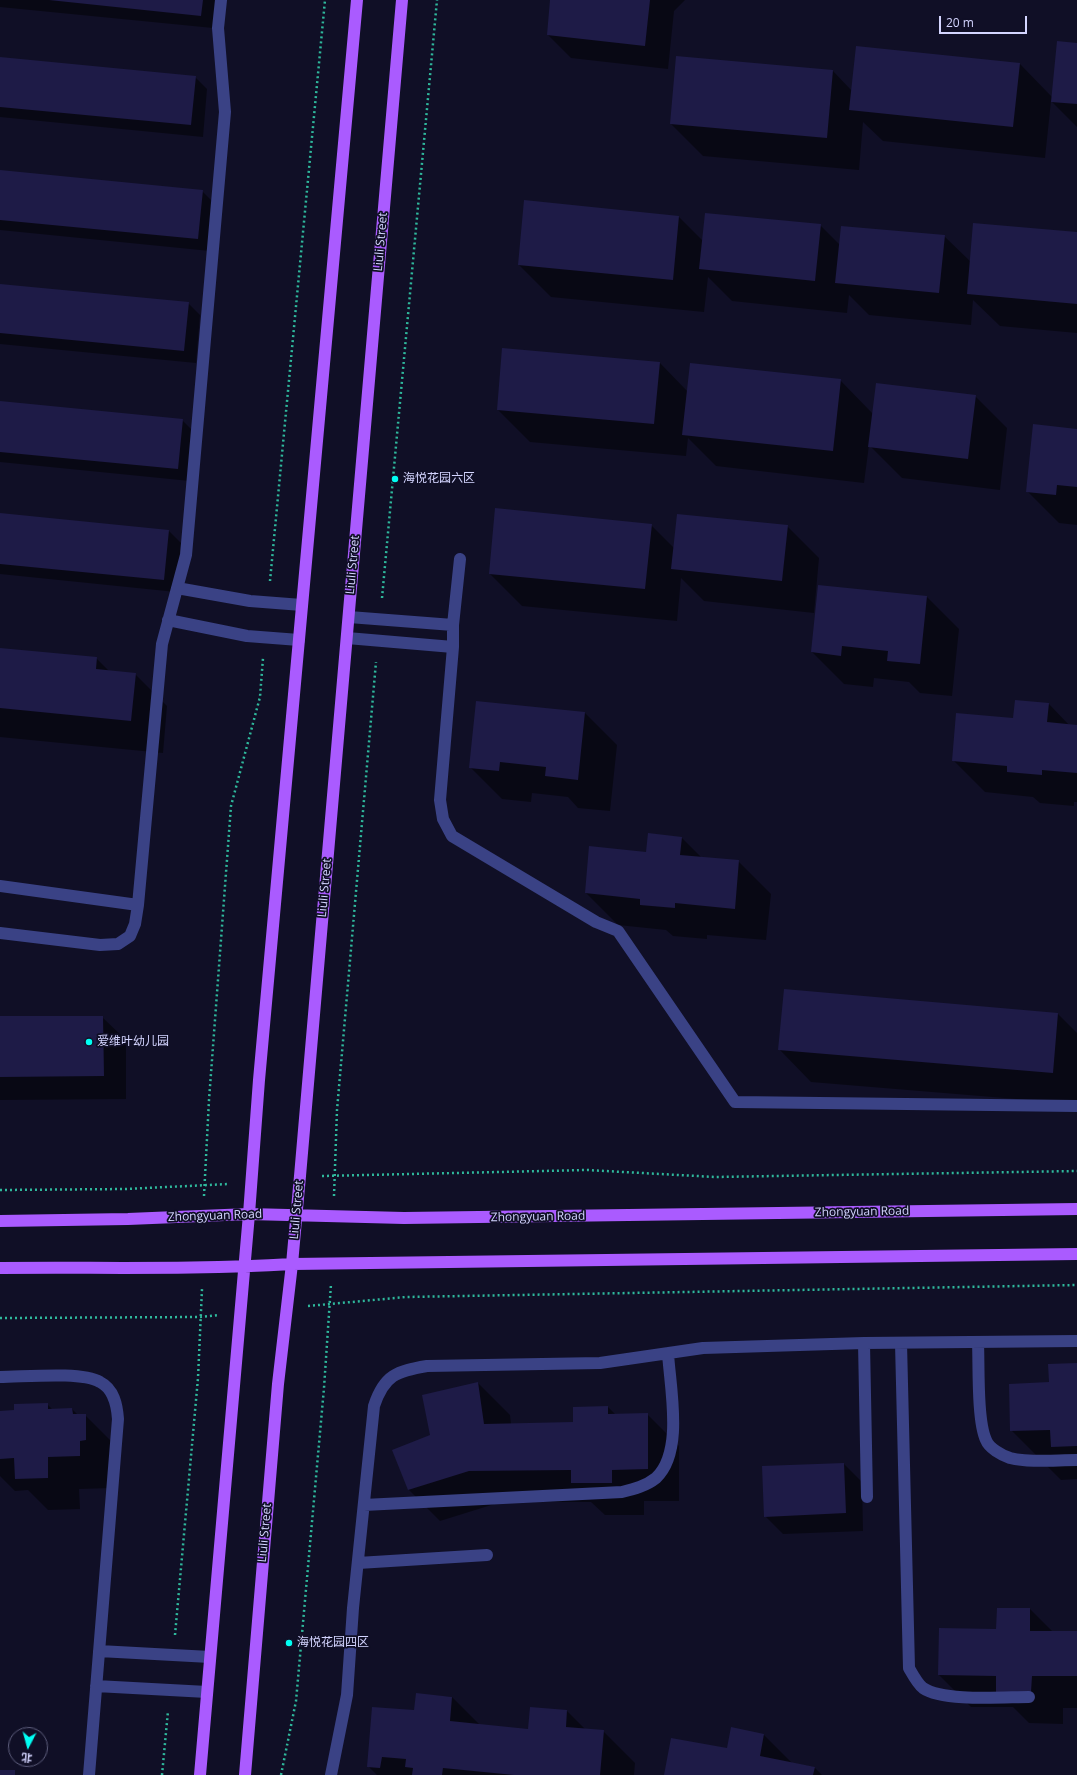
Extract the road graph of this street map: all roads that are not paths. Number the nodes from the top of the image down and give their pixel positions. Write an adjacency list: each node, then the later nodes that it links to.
1 (221, 0): 5 (street)
2 (357, 0): 6 (main road)
3 (402, 0): 7 (main road, Liuli Street)
4 (460, 560): 9 (street)
5 (177, 588): 6 (street); 8 (street)
6 (302, 605): 11 (main road)
7 (349, 617): 9 (street); 10 (main road, Liuli Street)
8 (168, 620): 11 (street); 14 (street)
9 (453, 625): 12 (street)
10 (347, 638): 12 (street); 19 (main road, Liuli Street)
11 (299, 640): 18 (main road)
12 (453, 647): 16 (street)
13 (0, 886): 14 (street)
14 (138, 905): 15 (street)
15 (0, 933)
16 (1077, 1106)
17 (1077, 1209): 19 (main road, Zhongyuan Road)
18 (249, 1214): 19 (main road, Zhongyuan Road); 20 (main road, Zhongyuan Road); 23 (main road)
19 (297, 1214): 22 (main road, Liuli Street)
20 (0, 1221)
21 (1077, 1254): 22 (main road)
22 (292, 1264): 23 (main road); 43 (main road, Liuli Street)
23 (244, 1267): 24 (main road); 37 (main road)
24 (0, 1268)
25 (1077, 1341): 26 (street)
26 (978, 1342): 28 (street); 31 (street)
27 (864, 1343): 28 (street); 29 (street); 32 (street)
28 (901, 1343): 40 (street)
29 (668, 1353): 33 (street); 33 (street)
30 (0, 1377): 36 (street)
31 (1077, 1460)
32 (867, 1497)
33 (364, 1506): 35 (street)
34 (487, 1555): 35 (street)
35 (358, 1563): 44 (street)
36 (99, 1651): 37 (street); 38 (street)
37 (210, 1657): 39 (main road)
38 (96, 1686): 39 (street); 41 (street)
39 (207, 1692): 42 (main road)
40 (1029, 1697)
41 (89, 1775)
42 (200, 1775)
43 (245, 1775)
44 (331, 1775)

